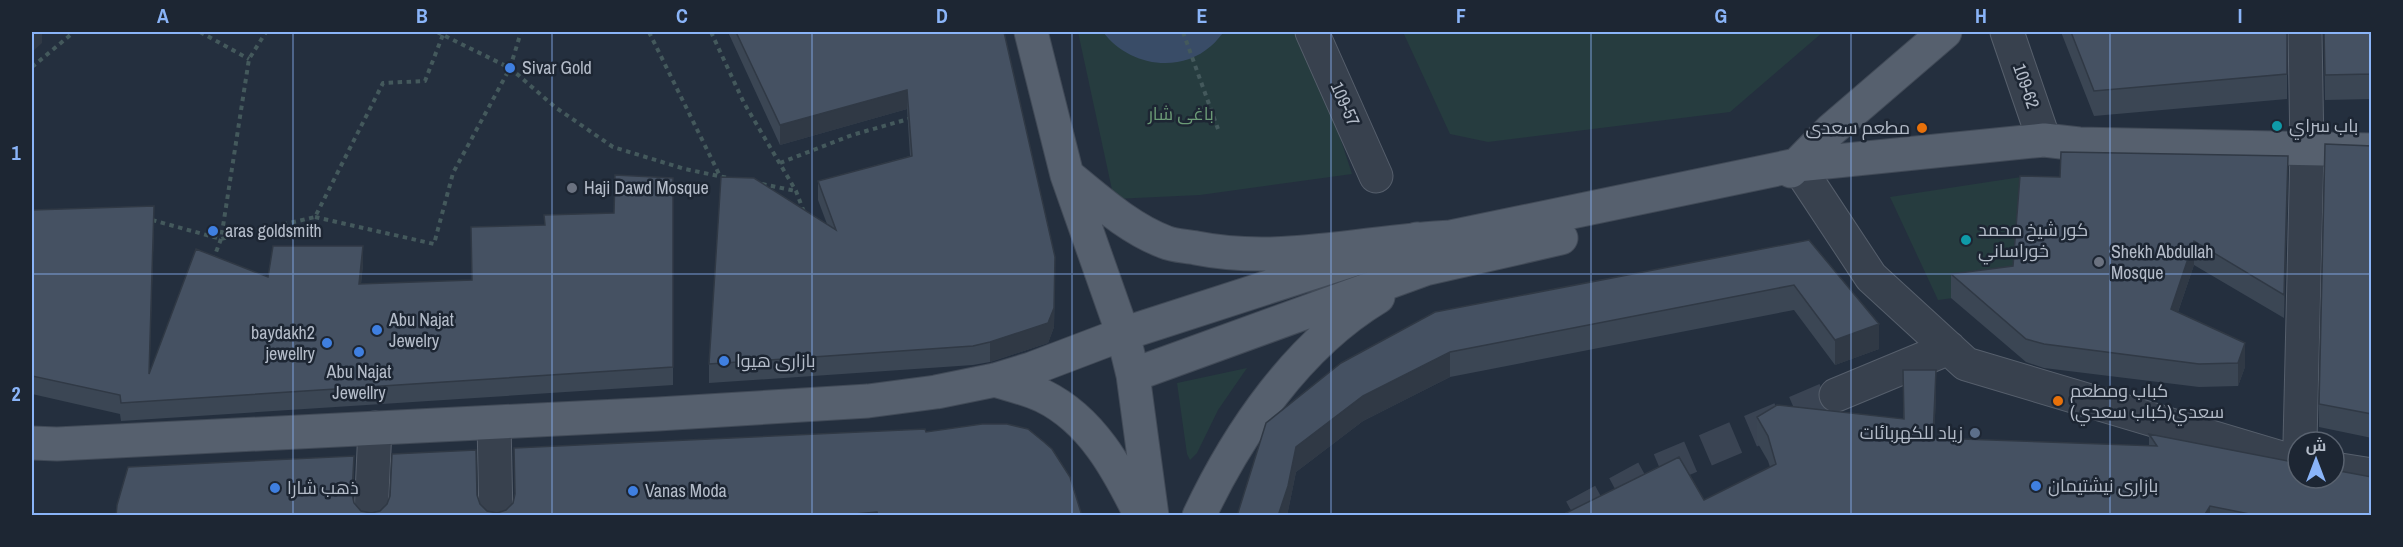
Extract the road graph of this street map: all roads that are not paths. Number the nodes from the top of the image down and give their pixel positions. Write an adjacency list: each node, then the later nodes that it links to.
1 (1032, 32): 10 (main road)
2 (1312, 32): 11 (street, 109-57)
3 (1946, 32): 9 (main road)
4 (2007, 32): 6 (street, 109-62)
5 (2305, 32): 7 (street)
6 (2044, 140): 7 (main road); 9 (main road)
7 (2307, 150): 8 (main road); 20 (street)
8 (2372, 150)
9 (1797, 165): 12 (main road); 14 (street)
10 (1066, 175): 12 (main road); 13 (main road)
11 (1376, 176)
12 (1421, 254): 13 (main road); 15 (main road); 29 (main road)
13 (1123, 334): 15 (main road); 16 (main road)
14 (1948, 348): 17 (street); 22 (street)
15 (1133, 375): 28 (main road)
16 (995, 380): 18 (main road); 27 (main road)
17 (1836, 395)
18 (494, 423): 19 (main road); 26 (street)
19 (375, 428): 21 (main road); 25 (street)
20 (2300, 430)
21 (40, 446)
22 (2286, 459)
23 (2346, 471): 24 (street)
24 (2372, 476)
25 (371, 516)
26 (496, 516)
27 (1141, 516)
28 (1152, 516)
29 (1199, 516)

